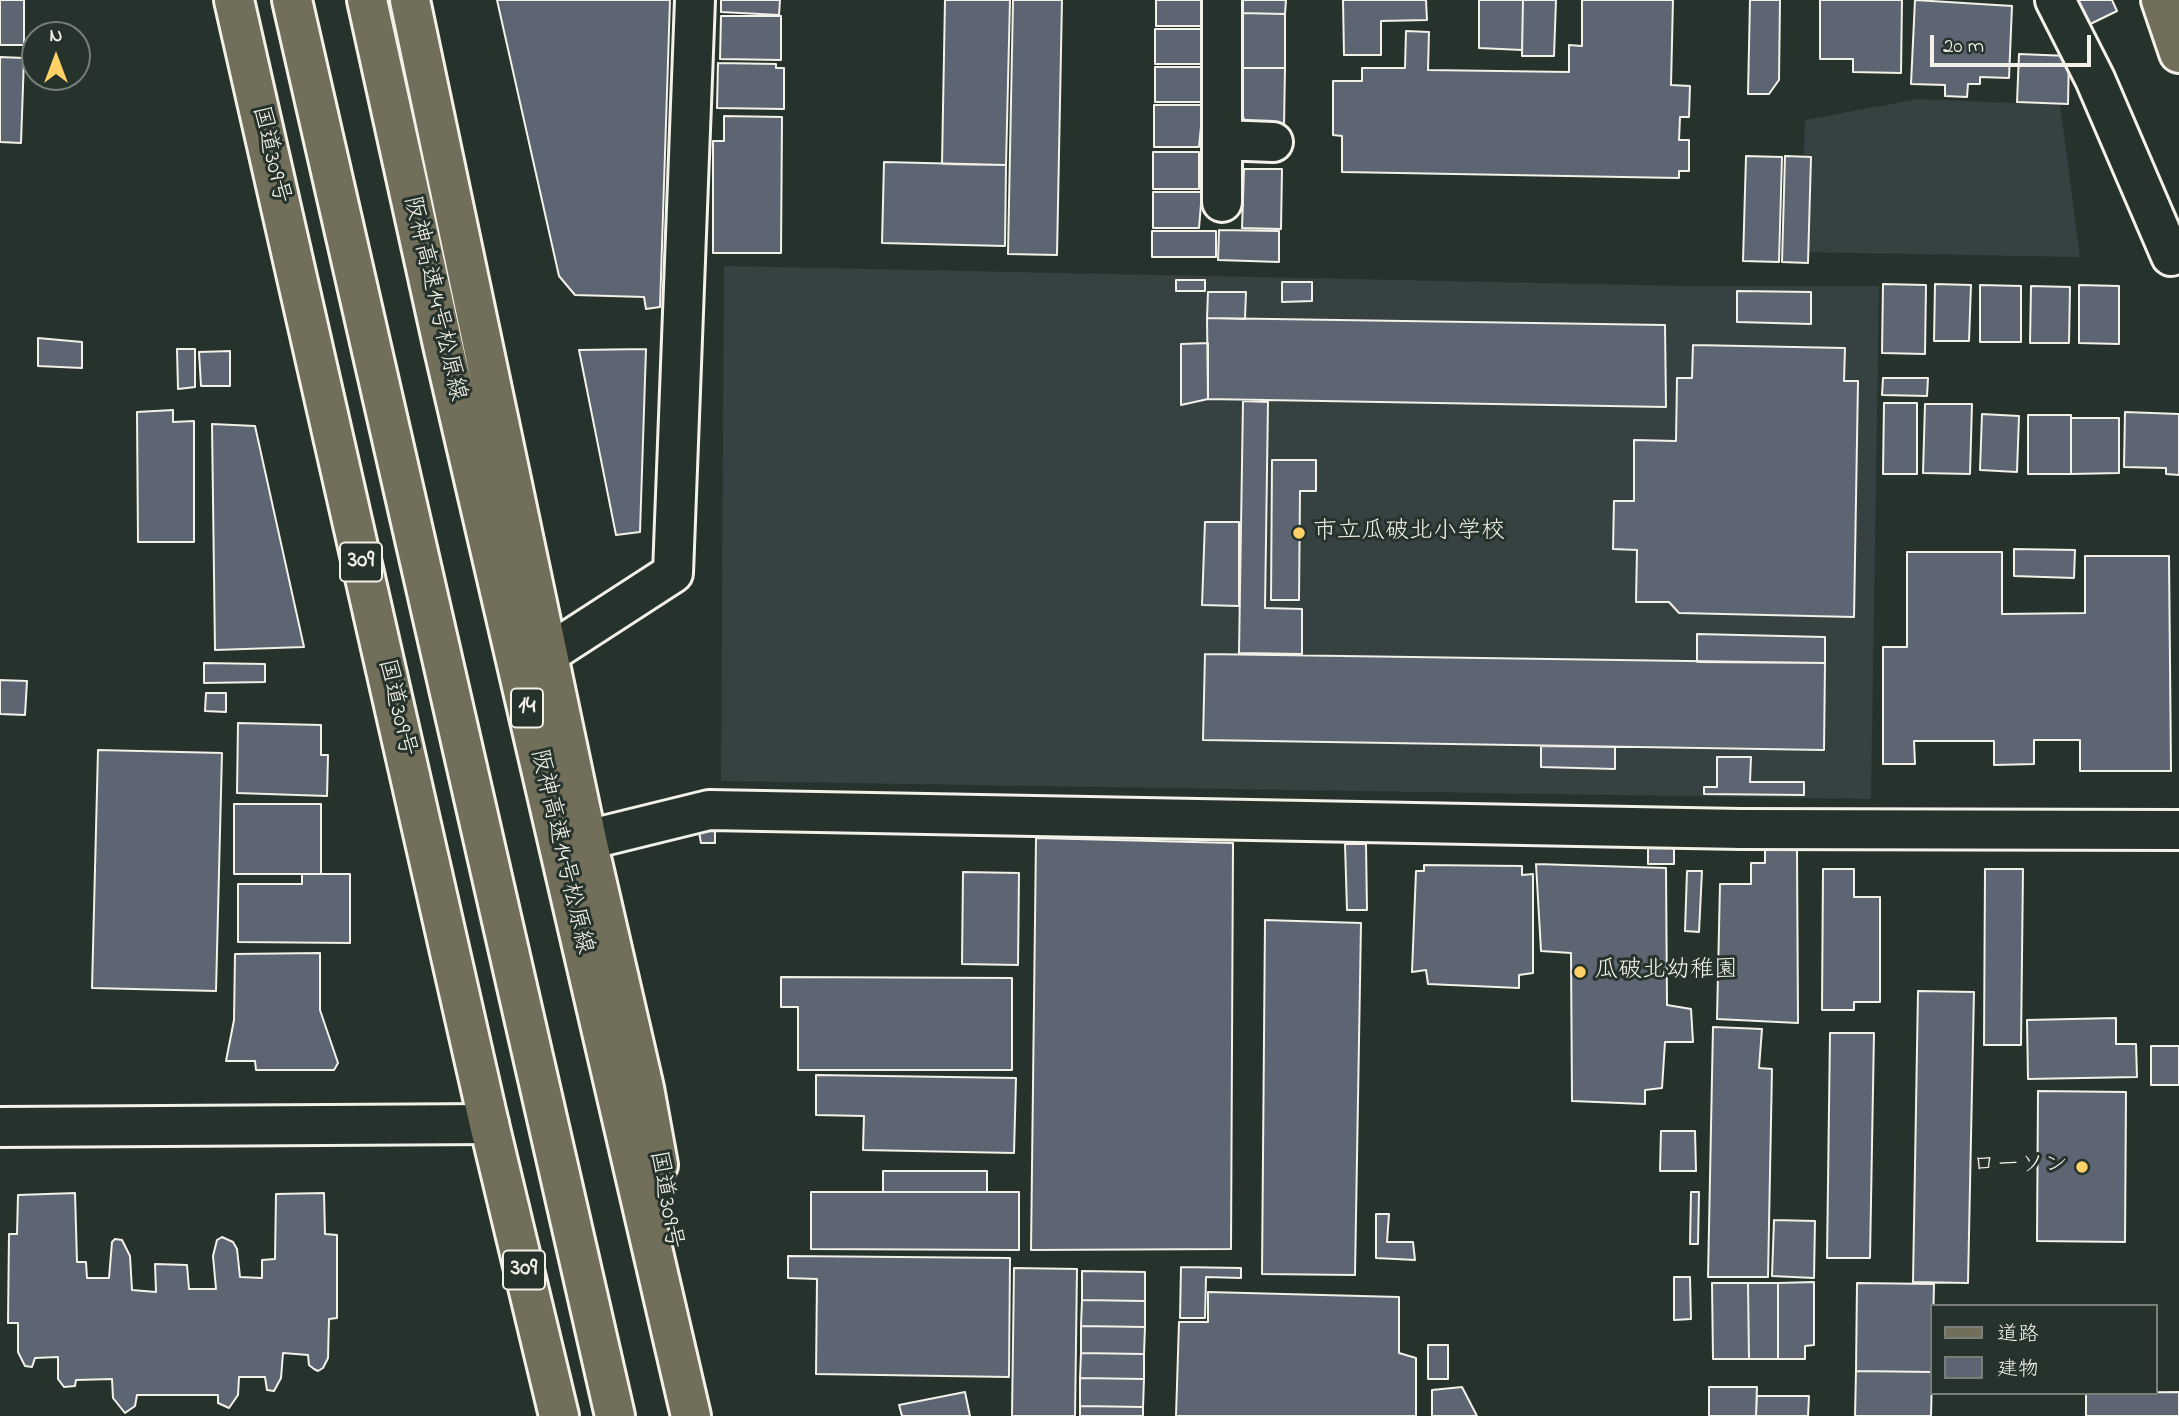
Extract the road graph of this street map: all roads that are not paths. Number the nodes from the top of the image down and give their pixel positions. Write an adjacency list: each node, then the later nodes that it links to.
1 (234, 0): 17 (main road, 国道309号 / 309)
2 (292, 0): 20 (main road)
3 (367, 0): 21 (main road, 阪神高速14号松原線 / 14)
4 (410, 0): 14 (main road, 国道309号)
5 (695, 0): 14 (street)
6 (1222, 0): 10 (street)
7 (2055, 0): 13 (street)
8 (2161, 0): 9 (main road)
9 (2179, 53)
10 (1222, 140): 11 (street); 12 (street)
11 (1273, 142)
12 (1222, 202)
13 (2171, 256)
14 (548, 654): 16 (main road, 国道309号)
15 (2179, 830): 16 (street)
16 (587, 840): 22 (main road, 国道309号)
17 (489, 1124): 18 (street); 19 (main road, 国道309号 / 309)
18 (0, 1127)
19 (559, 1416)
20 (615, 1416)
21 (691, 1416)
22 (702, 1416)

